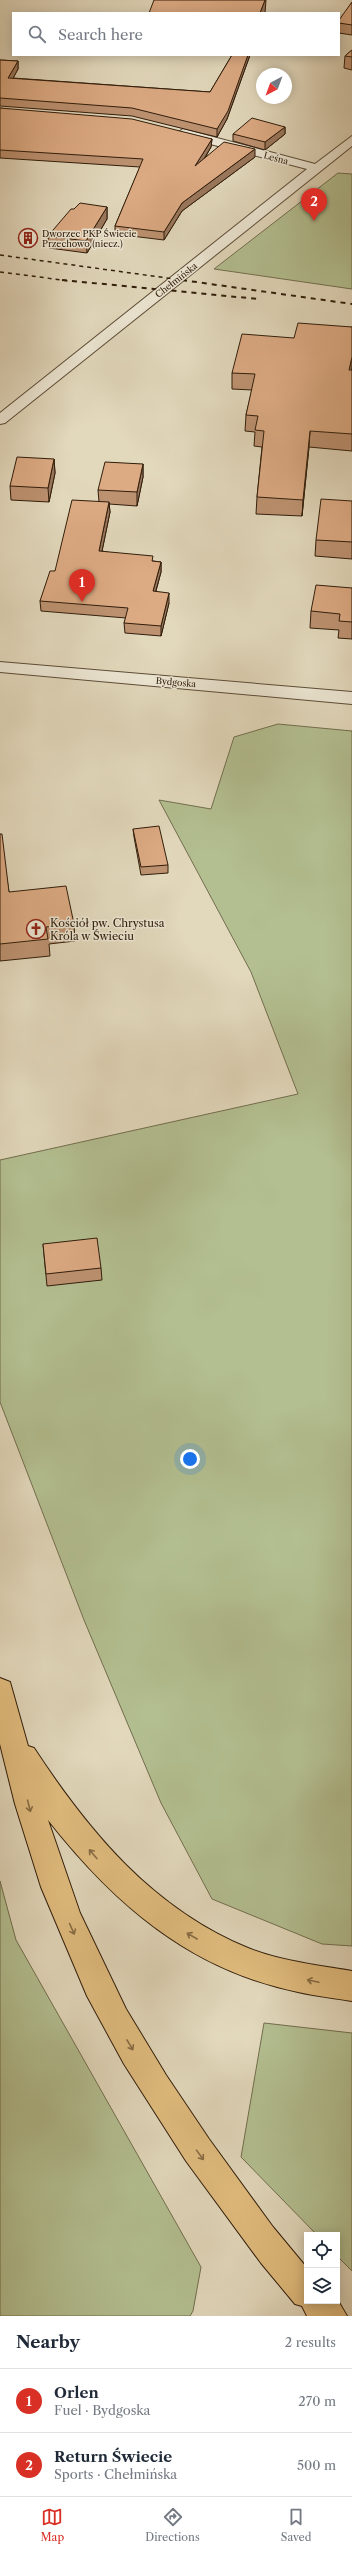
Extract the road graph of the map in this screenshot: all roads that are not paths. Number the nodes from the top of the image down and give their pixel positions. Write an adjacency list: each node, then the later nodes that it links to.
1 (174, 131): 5 (street, Leśna)
2 (352, 140): 3 (street, Chełmińska)
3 (332, 156): 4 (street); 5 (street, Chełmińska)
4 (346, 159)
5 (317, 168): 6 (street, Chełmińska)
6 (0, 420)
7 (0, 667): 8 (street, Bydgoska)
8 (352, 698)
9 (0, 1691): 10 (main road)
10 (13, 1741): 11 (main road, one-way to 10); 12 (main road, one-way to 12)
11 (352, 1986)
12 (304, 2288)
13 (319, 2304): 14 (main road)
14 (330, 2316)

